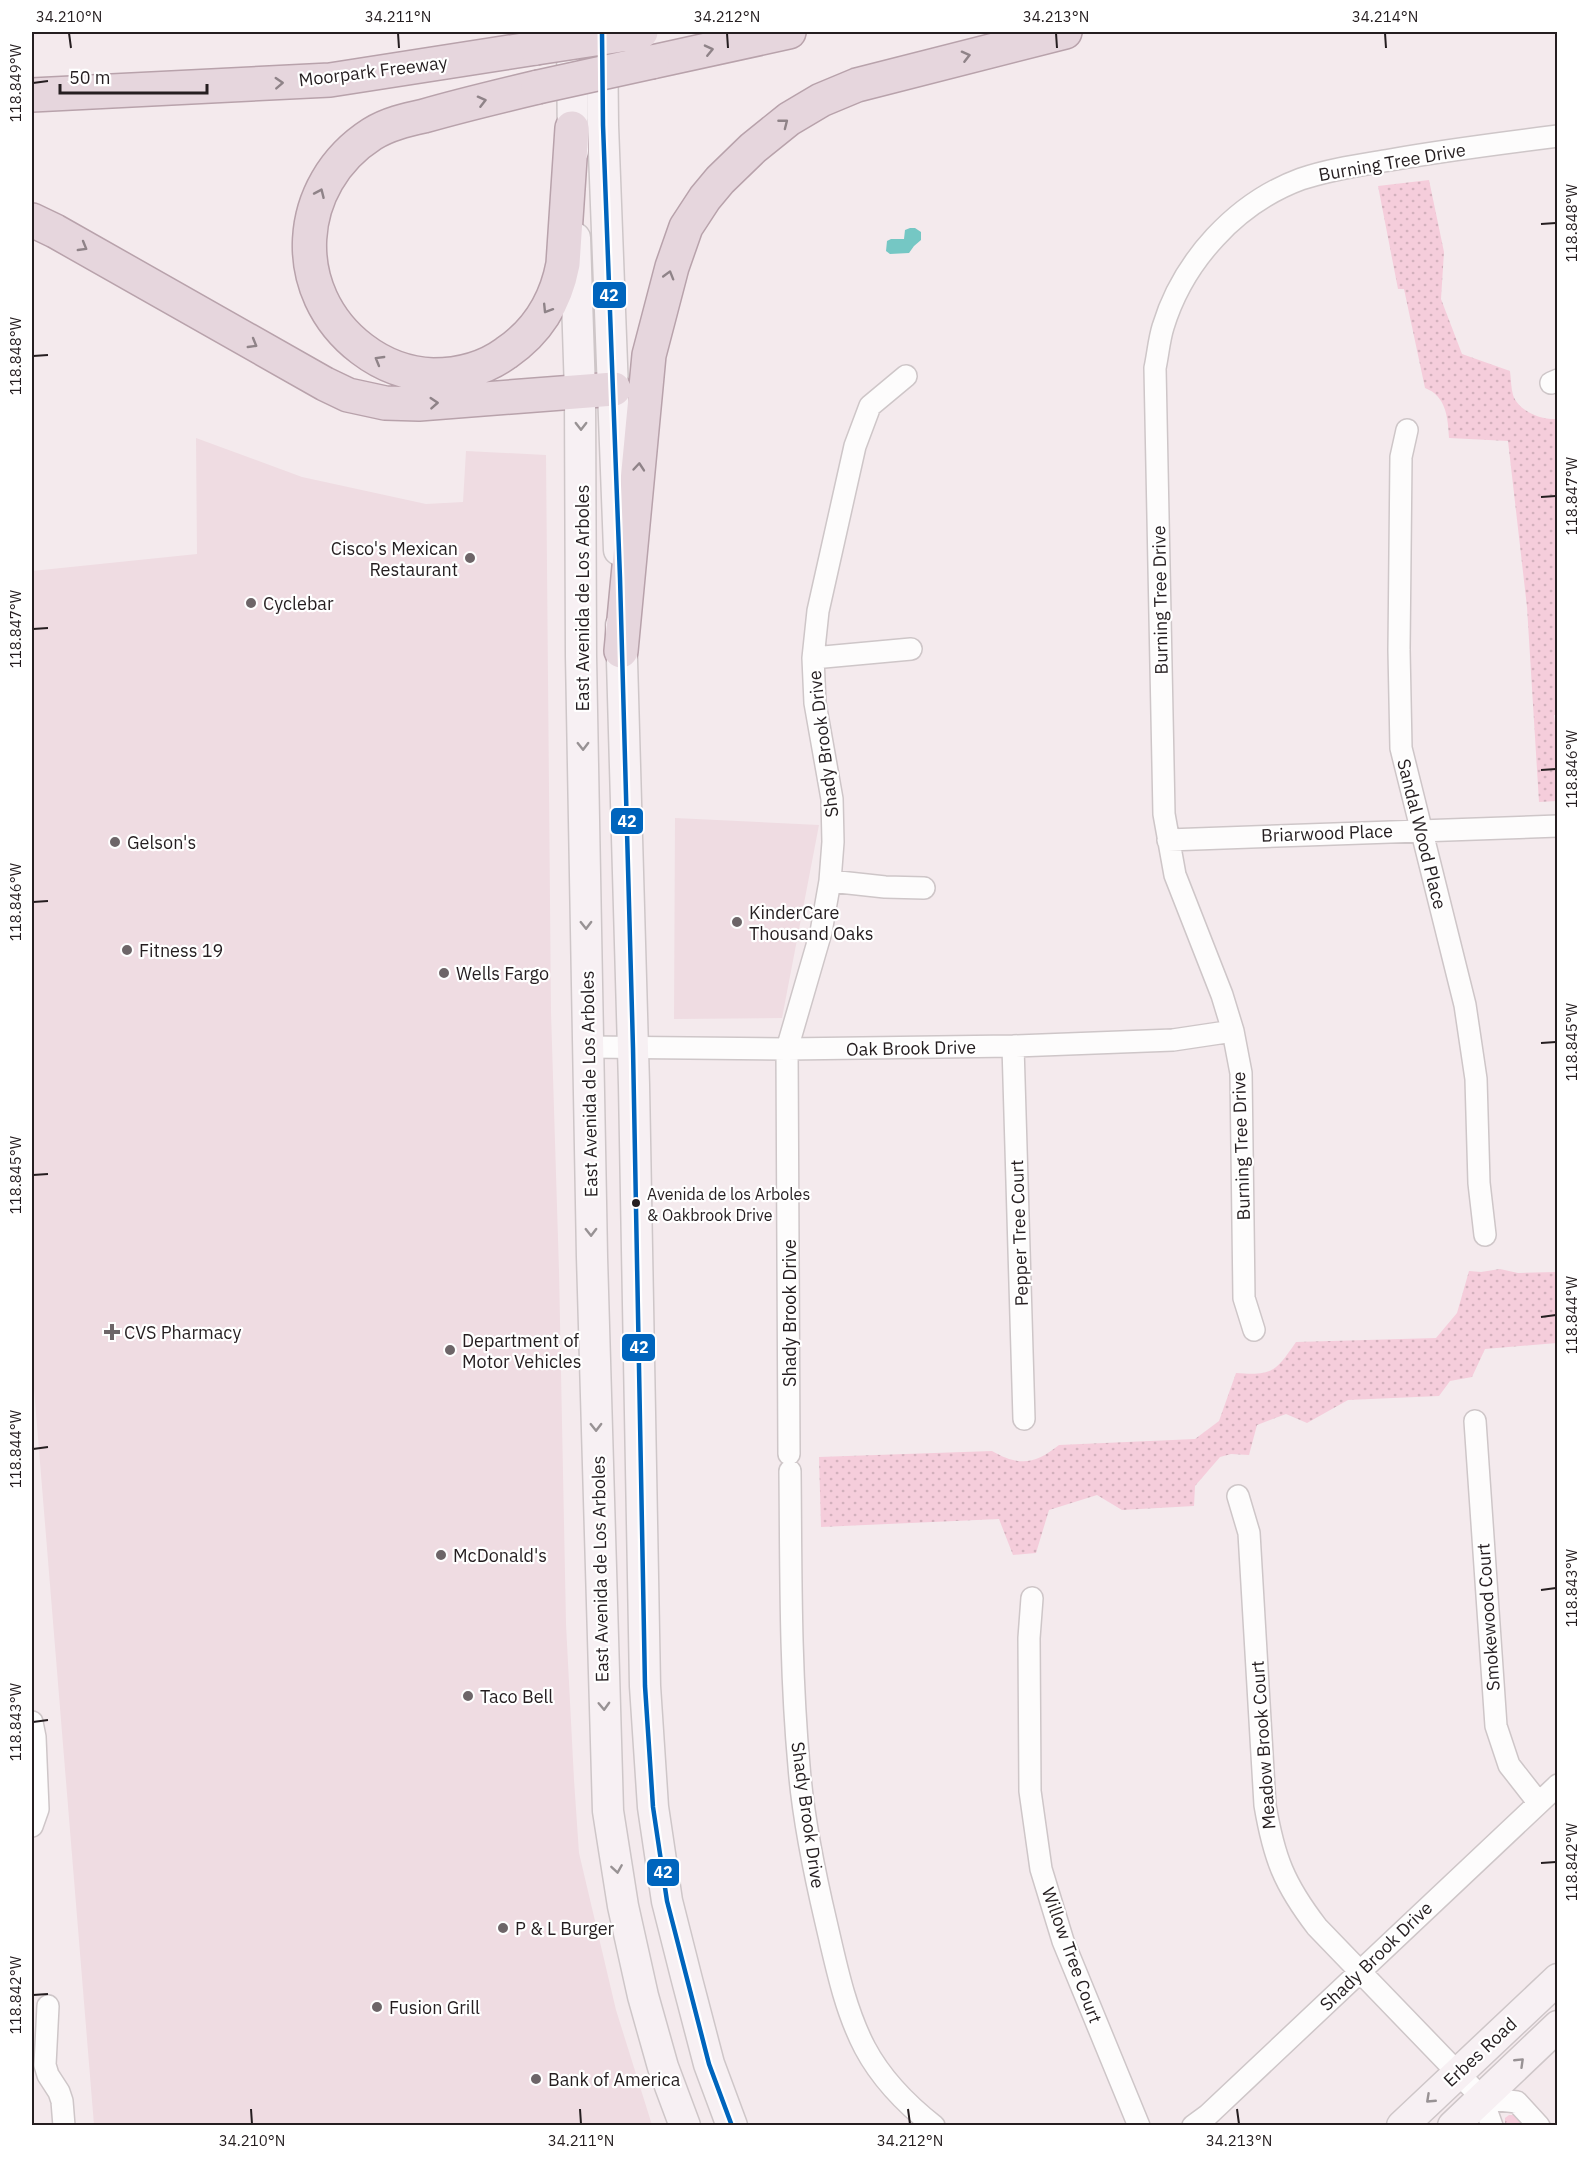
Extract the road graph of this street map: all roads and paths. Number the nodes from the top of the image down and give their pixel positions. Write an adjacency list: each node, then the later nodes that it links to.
1 (572, 32): 7 (main road, East Avenida de Los Arboles)
2 (602, 32): 11 (main road, East Avenida de Los Arboles)
3 (641, 32): 6 (highway, Moorpark Freeway, one-way to 3, bridge)
4 (789, 32): 7 (highway, one-way to 4, bridge)
5 (1065, 32): 15 (highway, one-way to 5)
6 (32, 95)
7 (572, 128): 12 (main road, East Avenida de Los Arboles)
8 (1557, 136): 19 (street, Burning Tree Drive)
9 (32, 220): 12 (highway, one-way to 12)
10 (906, 376): 16 (street, Shady Brook Drive)
11 (614, 389): 12 (highway); 15 (main road, East Avenida de Los Arboles)
12 (580, 392): 24 (main road, East Avenida de Los Arboles, one-way to 24)
13 (1407, 430): 18 (street, Sandal Wood Place)
14 (911, 650): 16 (street)
15 (621, 651): 25 (main road, East Avenida de Los Arboles)
16 (813, 658): 20 (street, Shady Brook Drive)
17 (1557, 826): 18 (street, Briarwood Place)
18 (1421, 830): 19 (street, Briarwood Place); 27 (street, Sandal Wood Place)
19 (1168, 840): 22 (street, Burning Tree Drive)
20 (830, 881): 21 (street); 26 (street, Shady Brook Drive)
21 (924, 888)
22 (1233, 1030): 23 (street, Oak Brook Drive); 28 (street, Burning Tree Drive)
23 (1013, 1046): 26 (street, Oak Brook Drive); 29 (street, Pepper Tree Court)
24 (588, 1047): 25 (street, Oak Brook Drive); 44 (main road, East Avenida de Los Arboles, one-way to 44)
25 (633, 1048): 26 (street, Oak Brook Drive); 45 (main road, East Avenida de Los Arboles)
26 (787, 1049): 46 (street, Shady Brook Drive)
27 (1485, 1235)
28 (1254, 1330)
29 (1024, 1419)
30 (1475, 1421): 35 (street, Smokewood Court)
31 (1238, 1496): 37 (street, Meadow Brook Court)
32 (1032, 1598): 47 (street, Willow Tree Court)
33 (32, 1722): 36 (street)
34 (1557, 1785): 35 (street, Shady Brook Drive)
35 (1538, 1802): 37 (street, Shady Brook Drive)
36 (32, 1826)
37 (1359, 1971): 41 (street, Meadow Brook Court); 48 (street, Shady Brook Drive)
38 (1557, 1979): 41 (main road, Erbes Road)
39 (48, 2006): 43 (street)
40 (1557, 2026): 42 (main road, Erbes Road, one-way to 40)
41 (1458, 2073): 42 (street, Meadow Brook Court); 49 (main road, Erbes Road, one-way to 49)
42 (1482, 2098): 50 (main road, Erbes Road); 51 (street, Meadow Brook Court); 52 (street)
43 (64, 2126)
44 (685, 2126)
45 (732, 2126)
46 (934, 2126)
47 (1139, 2126)
48 (1193, 2126)
49 (1402, 2126)
50 (1453, 2126)
51 (1492, 2126)
52 (1539, 2126)

